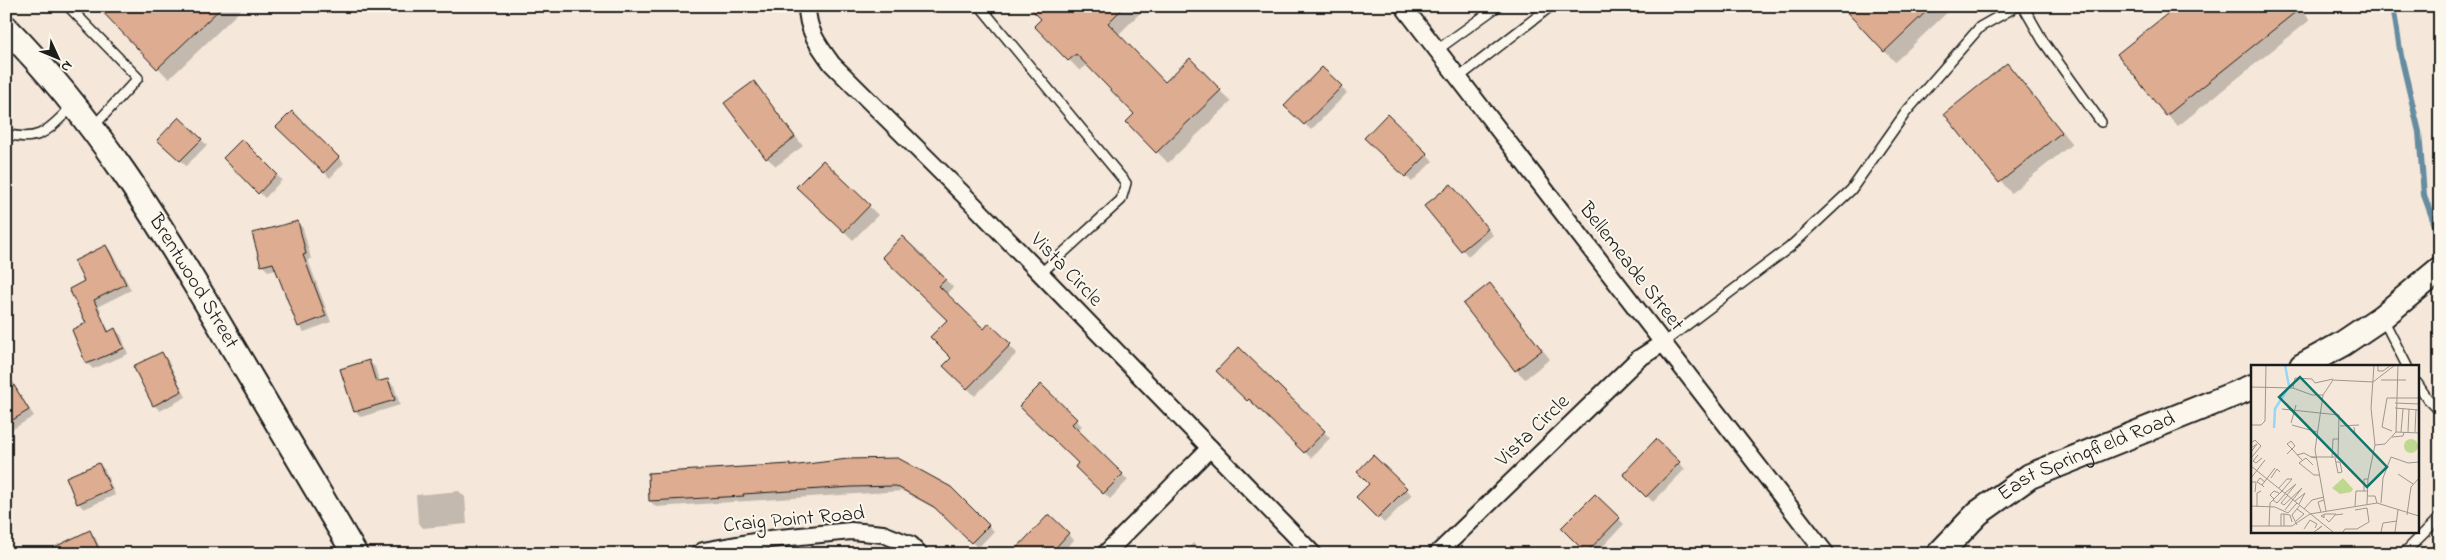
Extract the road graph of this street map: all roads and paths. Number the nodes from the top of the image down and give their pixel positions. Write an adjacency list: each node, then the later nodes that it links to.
1 (68, 6): 14 (lane)
2 (808, 6): 17 (street, Vista Circle)
3 (980, 6): 17 (lane)
4 (1403, 6): 10 (street, Bellemeade Street)
5 (1498, 6): 10 (lane)
6 (1551, 6): 11 (lane)
7 (2017, 6): 19 (lane)
8 (2023, 6): 13 (lane)
9 (6, 28): 12 (main road, Brentwood Street)
10 (1437, 50): 11 (street, Bellemeade Street)
11 (1458, 78): 19 (street, Bellemeade Street)
12 (75, 104): 14 (main road, Brentwood Street); 15 (lane)
13 (2101, 122)
14 (93, 127): 27 (main road, Brentwood Street)
15 (6, 134)
16 (2440, 269): 18 (main road)
17 (1040, 274): 25 (street, Vista Circle)
18 (2382, 317): 20 (main road); 21 (lane)
19 (1662, 343): 32 (street, Vista Circle); 33 (street, Bellemeade Street)
20 (2304, 365)
21 (2406, 365)
22 (2418, 384): 24 (lane)
23 (2251, 387): 34 (main road, East Springfield Road)
24 (2440, 412)
25 (1210, 448): 30 (street); 31 (street, Vista Circle)
26 (2440, 517): 35 (lane)
27 (355, 554)
28 (699, 554): 29 (street, Craig Point Road)
29 (920, 554)
30 (1105, 554)
31 (1313, 554)
32 (1436, 554)
33 (1826, 554)
34 (1939, 554)
35 (2403, 554)

